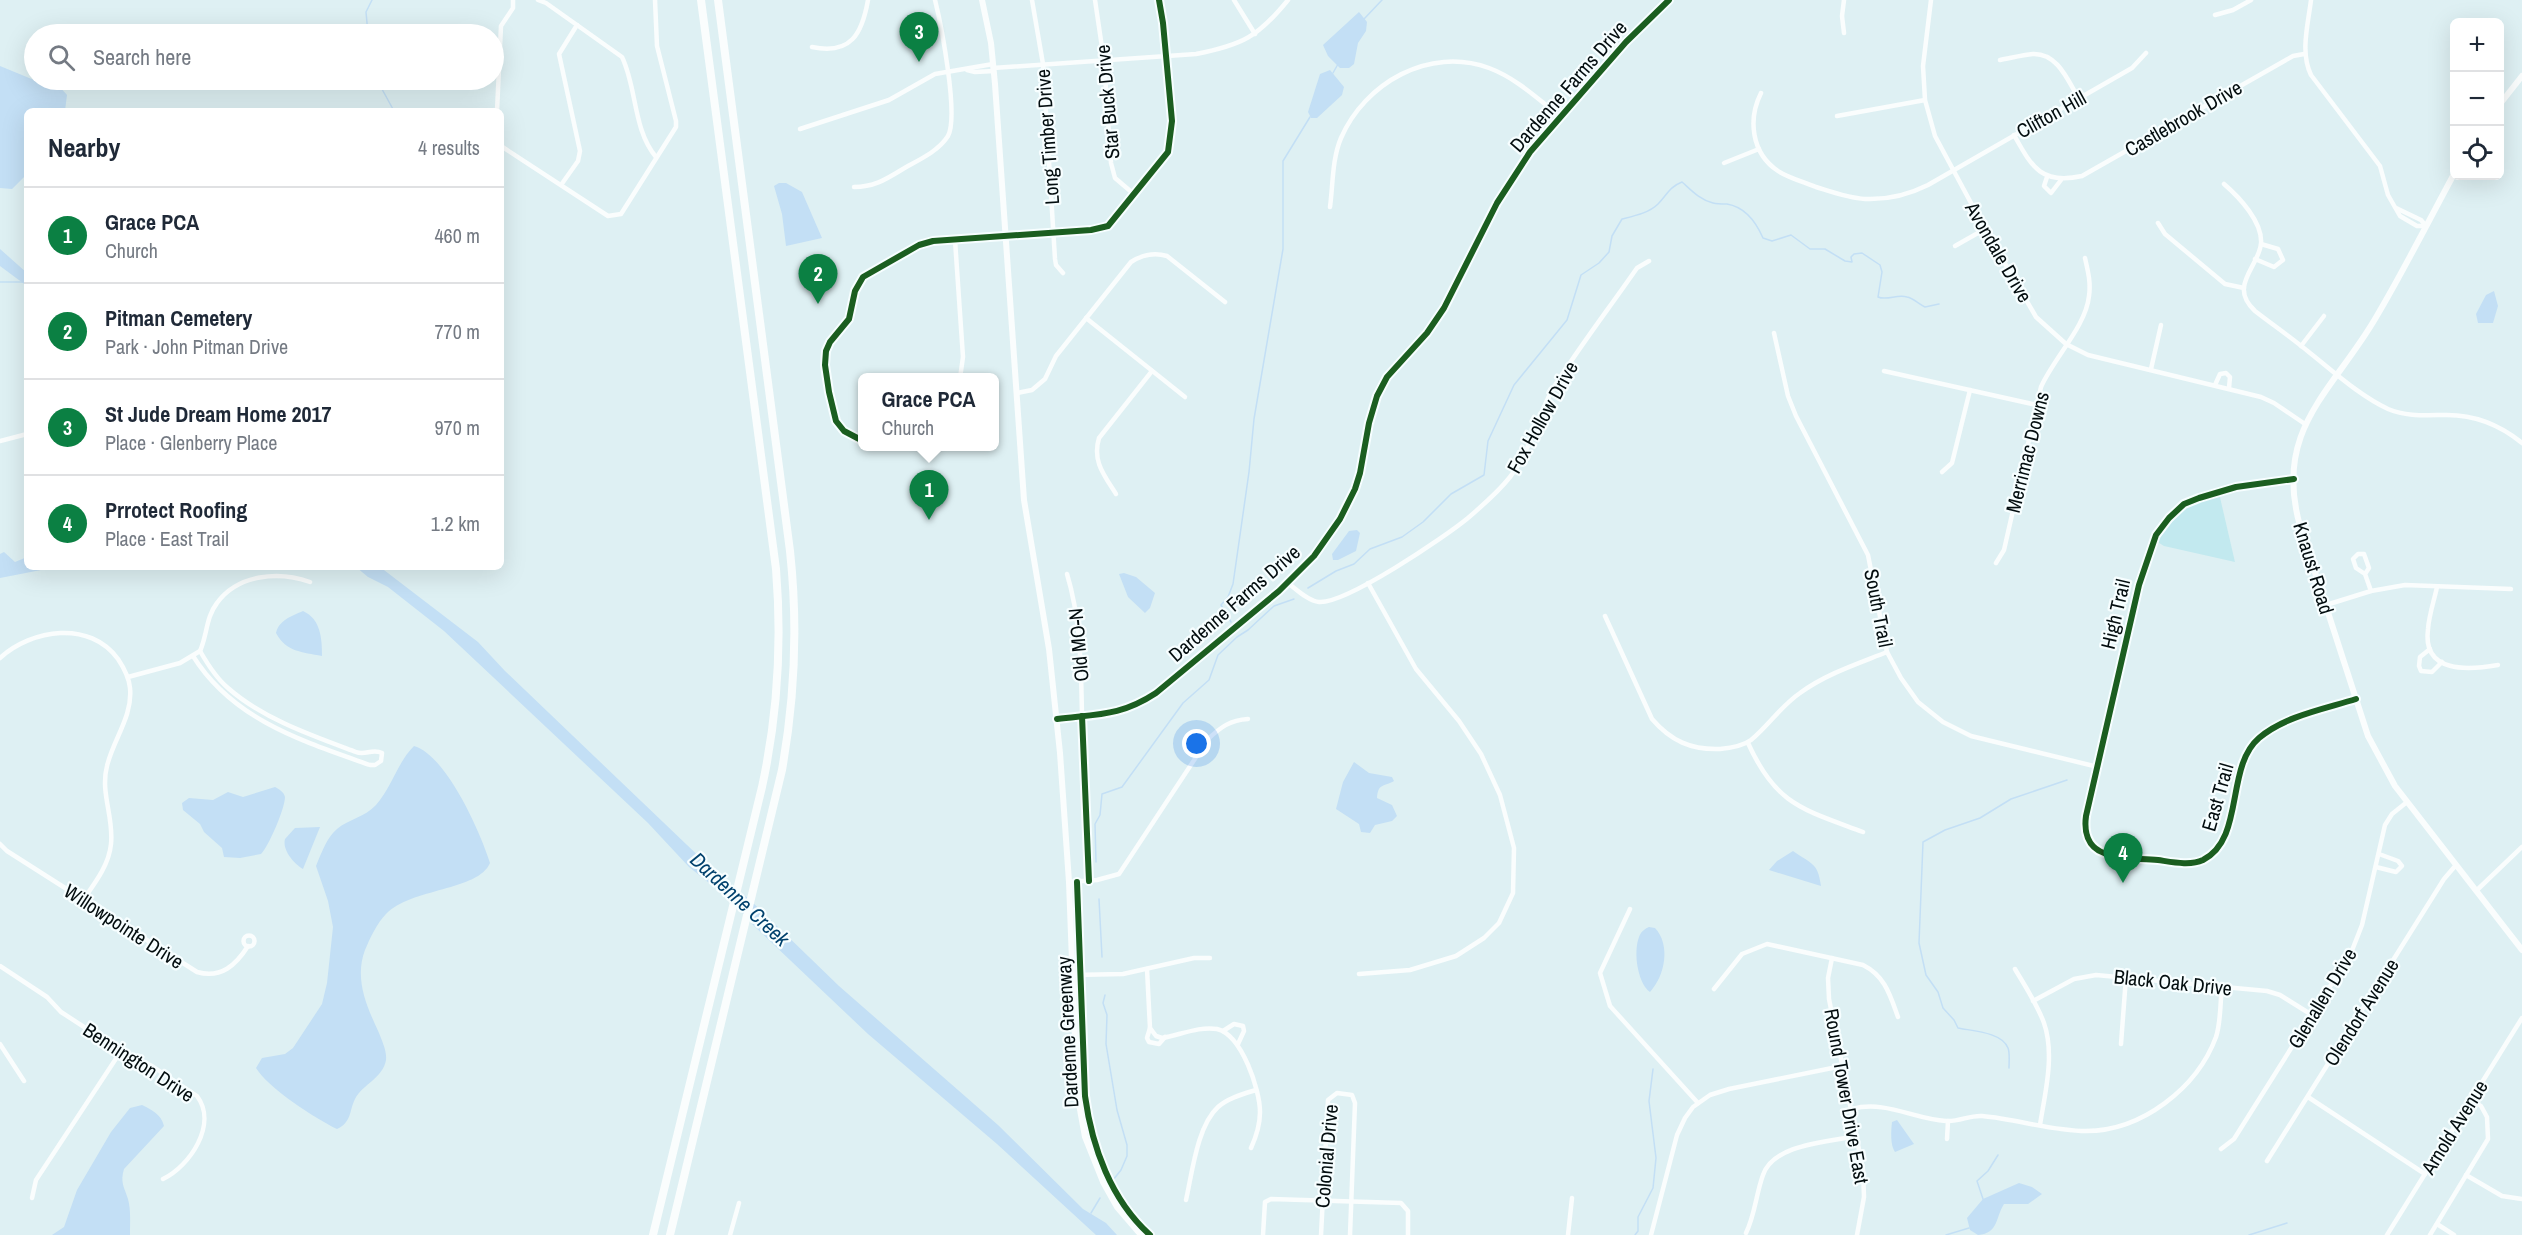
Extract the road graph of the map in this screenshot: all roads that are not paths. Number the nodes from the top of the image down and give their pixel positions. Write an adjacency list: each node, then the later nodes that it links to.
1 (513, 0): 20 (street)
2 (538, 0): 21 (street)
3 (655, 0): 46 (street)
4 (701, 0): 182 (highway)
5 (718, 0): 183 (highway)
6 (868, 0): 24 (street)
7 (935, 0): 32 (street)
8 (982, 0): 31 (main road)
9 (1032, 0): 30 (street, Long Timber Drive)
10 (1095, 0): 29 (street, Star Buck Drive)
11 (1159, 0): 27 (street)
12 (1234, 0): 23 (street)
13 (1288, 0): 23 (street)
14 (1669, 0): 41 (street, Dardenne Farms Drive)
15 (1844, 0): 22 (street)
16 (1931, 0): 38 (street, Avondale Drive)
17 (2251, 0): 19 (street)
18 (2311, 0): 26 (street)
19 (2215, 15)
20 (502, 24)
21 (577, 25): 46 (street); 53 (street)
22 (1844, 33)
23 (1255, 34): 27 (street)
24 (812, 47)
25 (2146, 53): 37 (street, Clifton Hill)
26 (2304, 54): 50 (street, Castlebrook Drive); 58 (street)
27 (1166, 57): 29 (street); 55 (street)
28 (2000, 60): 37 (street)
29 (1104, 61): 30 (street); 55 (street, Star Buck Drive)
30 (1043, 64): 31 (street); 60 (street, Long Timber Drive)
31 (993, 68): 32 (street); 61 (main road)
32 (948, 71): 42 (street); 54 (street)
33 (2522, 76): 36 (main road)
34 (498, 90): 39 (street)
35 (1761, 93): 45 (street)
36 (2504, 98)
37 (2079, 99): 43 (street, Clifton Hill)
38 (1925, 100): 40 (street); 48 (street, Avondale Drive)
39 (497, 108)
40 (1838, 116)
41 (1561, 117): 56 (street); 100 (street, Dardenne Farms Drive)
42 (800, 129)
43 (2014, 135): 48 (street, Clifton Hill); 49 (street, Castlebrook Drive)
44 (504, 148): 53 (street)
45 (1759, 149): 47 (street); 48 (street, Clifton Hill)
46 (656, 157): 53 (street)
47 (1724, 163)
48 (1953, 171): 59 (street, Avondale Drive)
49 (2047, 177): 50 (street, Castlebrook Drive); 50 (street, Castlebrook Drive)
50 (2061, 180)
51 (2451, 180): 58 (main road, Knaust Road)
52 (2224, 184): 63 (street)
53 (561, 185)
54 (854, 187)
55 (1135, 195): 60 (street)
56 (1330, 207)
57 (2158, 223): 69 (street)
58 (2426, 226): 81 (main road, Knaust Road)
59 (1985, 229): 64 (street); 75 (street, Avondale Drive)
60 (1053, 232): 61 (street); 68 (street, Long Timber Drive)
61 (1007, 236): 62 (street); 85 (main road)
62 (955, 240): 80 (street); 90 (street)
63 (2261, 244): 66 (street); 66 (street)
64 (1955, 246)
65 (2085, 258): 75 (street, Merrimac Downs)
66 (2255, 259): 69 (street)
67 (1649, 261): 101 (street, Fox Hollow Drive)
68 (1063, 273)
69 (2244, 288): 76 (street)
70 (1225, 302): 72 (street)
71 (2324, 316): 76 (street)
72 (1086, 318): 78 (street); 85 (street)
73 (2161, 325): 77 (street)
74 (1774, 333): 109 (street, South Trail)
75 (2066, 344): 77 (street, Avondale Drive); 87 (street, Merrimac Downs)
76 (2301, 346): 81 (street)
77 (2151, 369): 82 (street, Avondale Drive)
78 (1152, 371): 86 (street); 95 (street)
79 (1884, 371): 84 (street)
80 (961, 373)
81 (2337, 374): 88 (main road, Knaust Road); 92 (street)
82 (2215, 385): 83 (street, Avondale Drive); 83 (street, Avondale Drive)
83 (2229, 388): 88 (street, Avondale Drive)
84 (1970, 390): 87 (street); 93 (street)
85 (1017, 393): 117 (main road)
86 (1185, 397)
87 (2037, 405): 96 (street, Merrimac Downs)
88 (2305, 424): 94 (main road, Knaust Road)
89 (24, 435): 91 (street)
90 (858, 438)
91 (0, 441)
92 (2522, 444)
93 (1942, 472)
94 (2294, 479): 105 (main road, Knaust Road); 120 (street, High Trail)
95 (1116, 494)
96 (1996, 563)
97 (1067, 574): 116 (street, Old MO-N)
98 (2365, 574): 98 (street); 104 (street)
99 (310, 582): 108 (street)
100 (1288, 583): 101 (street, Fox Hollow Drive); 116 (street, Dardenne Farms Drive)
101 (1368, 583): 140 (street)
102 (2437, 587): 103 (street); 104 (street); 107 (street)
103 (2511, 589)
104 (2371, 591): 105 (street)
105 (2326, 605): 115 (main road, Knaust Road)
106 (1605, 616): 119 (street)
107 (2430, 649): 112 (street); 112 (street)
108 (200, 651): 110 (street); 110 (street)
109 (1887, 652): 119 (street); 120 (street, South Trail)
110 (193, 656): 114 (street)
111 (0, 658): 114 (street)
112 (2442, 662): 113 (street)
113 (2498, 665)
114 (129, 677): 131 (street)
115 (2356, 699): 121 (main road, Knaust Road); 125 (street, East Trail)
116 (1082, 716): 117 (street, Dardenne Farms Drive)
117 (1057, 719): 129 (main road)
118 (1248, 719): 129 (street)
119 (1748, 743): 122 (street)
120 (2098, 767): 125 (street, High Trail)
121 (2407, 802): 126 (street, Glenallen Drive); 127 (main road, Knaust Road)
122 (1863, 832)
123 (0, 844): 131 (street, Willowpointe Drive)
124 (2522, 847): 130 (street)
125 (2098, 851)
126 (2379, 854): 128 (street, Glenallen Drive); 128 (street)
127 (2456, 865): 130 (main road, Knaust Road); 159 (street, Olendorf Avenue)
128 (2376, 867): 146 (street, Glenallen Drive)
129 (1069, 882): 141 (main road)
130 (2476, 891): 134 (main road, Knaust Road)
131 (83, 900): 133 (street, Willowpointe Drive)
132 (1630, 909): 161 (street)
133 (248, 946)
134 (2522, 950)
135 (1209, 958): 138 (street)
136 (1832, 958): 144 (street); 147 (street); 156 (street, Round Tower Drive East)
137 (0, 966): 155 (street, Bennington Drive)
138 (1147, 969): 141 (street); 149 (street)
139 (2015, 969): 145 (street)
140 (1359, 974)
141 (1073, 975): 185 (main road)
142 (2126, 977): 143 (street, Black Oak Drive); 145 (street, Black Oak Drive); 154 (street)
143 (2222, 987): 146 (street, Black Oak Drive); 164 (street)
144 (1714, 989)
145 (2033, 1000): 164 (street)
146 (2312, 1015): 168 (street, Glenallen Drive)
147 (1898, 1017)
148 (2522, 1018): 160 (street, Arnold Avenue)
149 (1150, 1028): 151 (street); 151 (street)
150 (1223, 1031): 151 (street); 153 (street); 153 (street)
151 (1166, 1037)
152 (0, 1044): 157 (street)
153 (1238, 1044): 158 (street)
154 (2121, 1044)
155 (121, 1051): 172 (street, Bennington Drive); 173 (street)
156 (1842, 1066): 161 (street); 162 (street, Round Tower Drive East)
157 (24, 1081)
158 (1256, 1090): 167 (street); 177 (street)
159 (2308, 1097): 169 (street, Olendorf Avenue); 170 (street)
160 (2472, 1100): 170 (street, Arnold Avenue); 171 (street)
161 (1698, 1103): 191 (street)
162 (1852, 1109): 163 (street); 165 (street, Round Tower Drive East)
163 (1948, 1121): 164 (street); 166 (street)
164 (2040, 1125)
165 (1856, 1136): 181 (street); 192 (street, Round Tower Drive East)
166 (1947, 1139)
167 (1251, 1148)
168 (2221, 1149)
169 (2267, 1161)
170 (2425, 1174): 193 (street, Arnold Avenue)
171 (2466, 1175): 175 (street); 180 (street)
172 (163, 1179)
173 (32, 1198)
174 (1572, 1198): 190 (street)
175 (2522, 1198)
176 (1323, 1199): 178 (street); 178 (street, Colonial Drive); 186 (street); 187 (street, Colonial Drive)
177 (1186, 1200)
178 (1352, 1202): 188 (street, Colonial Drive); 189 (street)
179 (739, 1203): 184 (street)
180 (2437, 1224): 194 (street); 195 (street)
181 (1746, 1233)
182 (653, 1235)
183 (670, 1235)
184 (730, 1235)
185 (1141, 1235)
186 (1263, 1235)
187 (1321, 1235)
188 (1350, 1235)
189 (1408, 1235)
190 (1568, 1235)
191 (1651, 1235)
192 (1857, 1235)
193 (2387, 1235)
194 (2430, 1235)
195 (2454, 1235)

